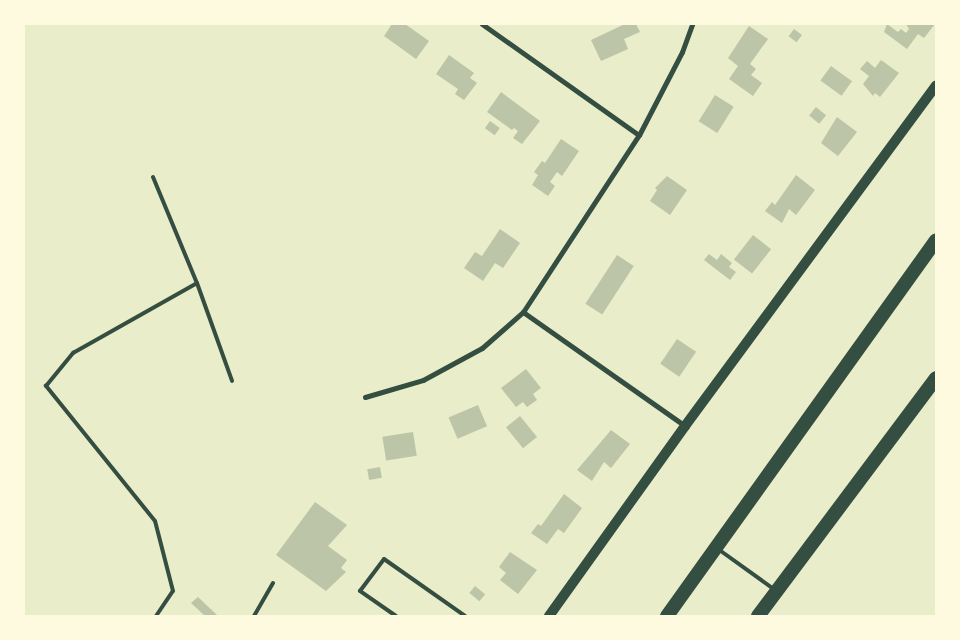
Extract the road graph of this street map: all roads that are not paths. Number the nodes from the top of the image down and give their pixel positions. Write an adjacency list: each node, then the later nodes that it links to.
1 (482, 24): 4 (street)
2 (692, 24): 4 (street)
3 (936, 86): 12 (main road)
4 (639, 135): 8 (street)
5 (153, 177): 7 (lane)
6 (936, 240): 13 (highway)
7 (197, 283): 10 (lane); 16 (lane)
8 (524, 312): 11 (street); 12 (street)
9 (936, 378): 15 (highway)
10 (232, 381)
11 (365, 397)
12 (685, 426): 20 (main road)
13 (716, 548): 15 (lane); 21 (highway)
14 (274, 583): 17 (lane)
15 (777, 591): 22 (highway)
16 (156, 616)
17 (254, 616)
18 (396, 616): 19 (lane)
19 (465, 616)
20 (550, 616)
21 (667, 616)
22 (758, 616)

